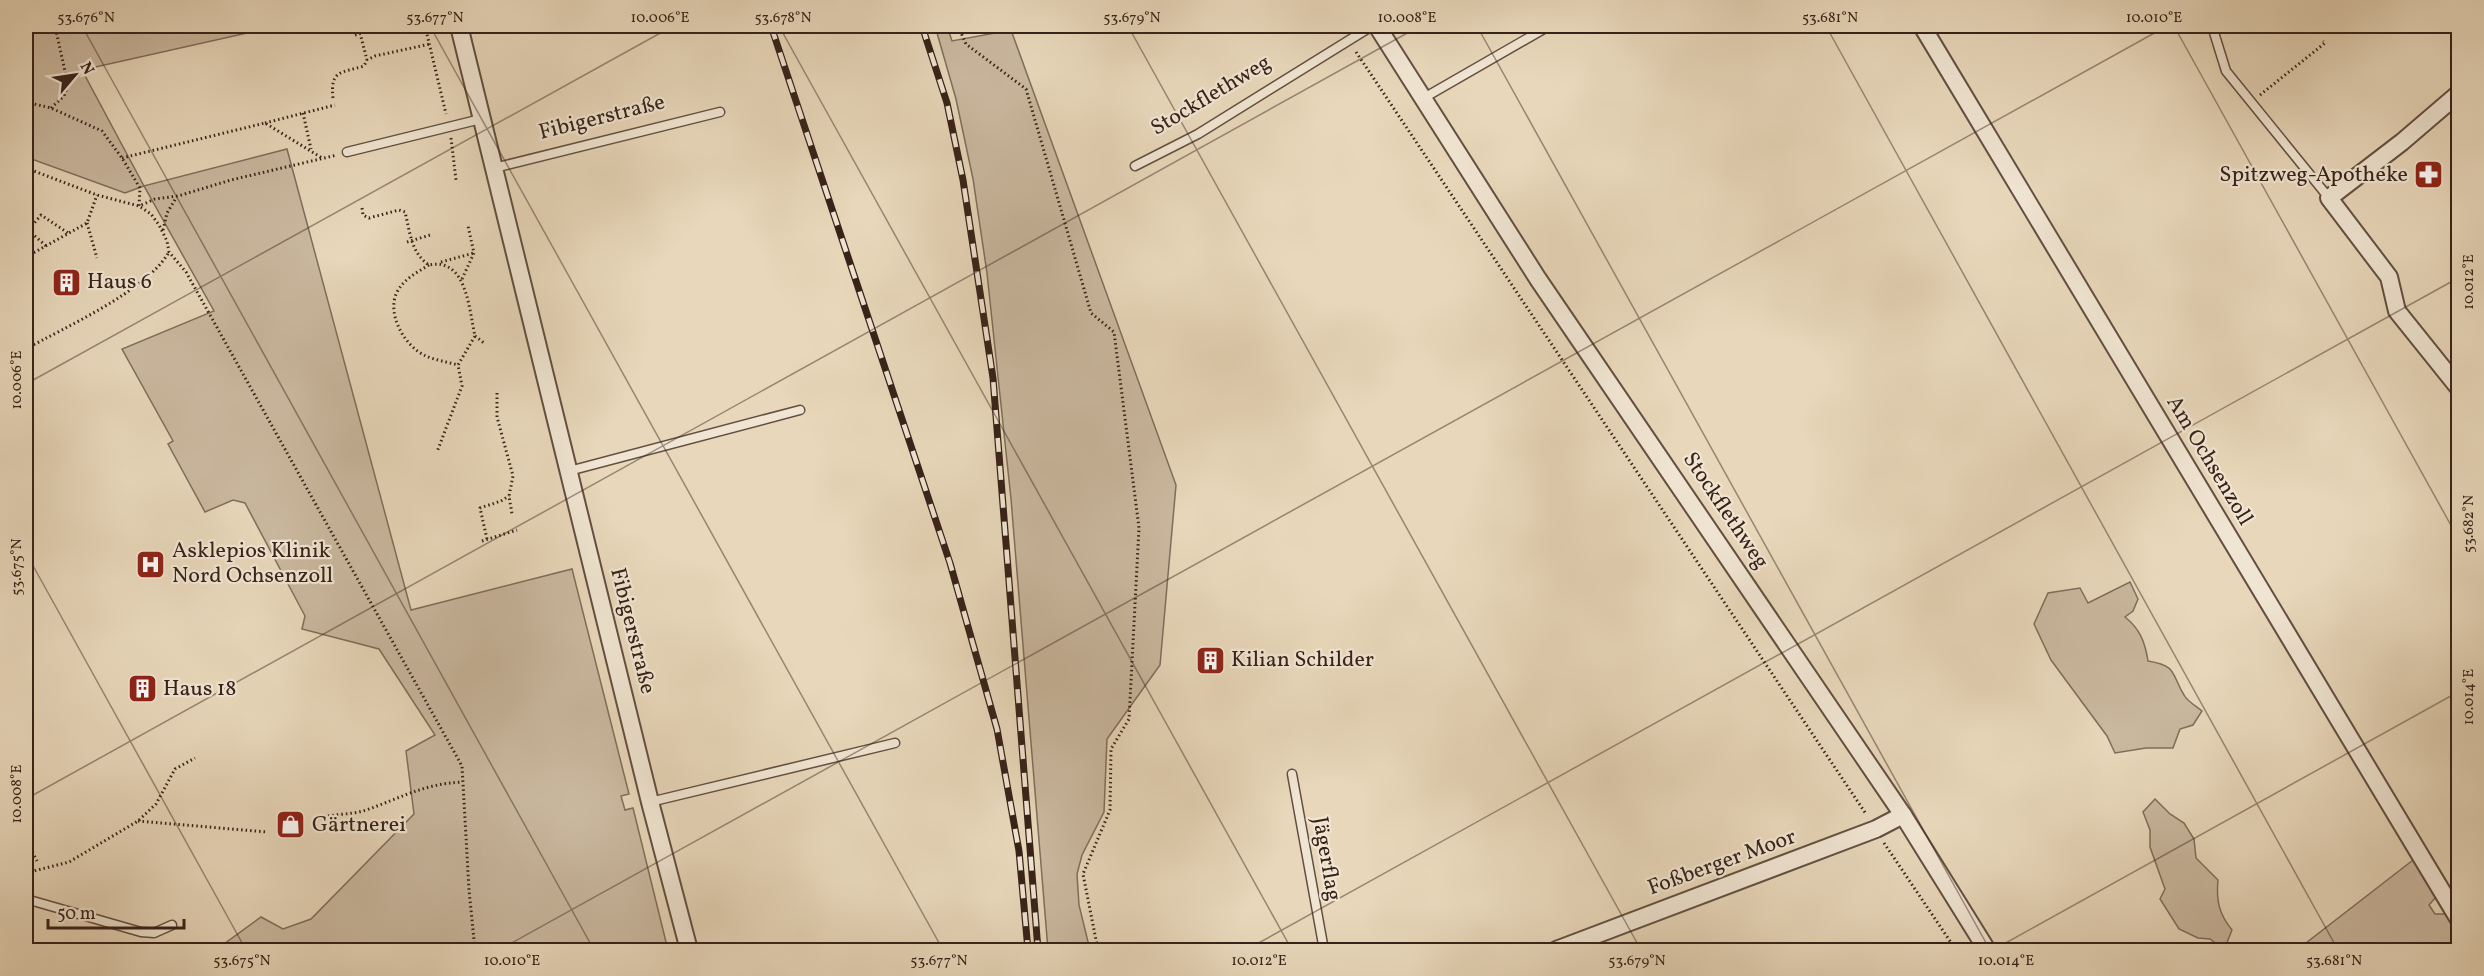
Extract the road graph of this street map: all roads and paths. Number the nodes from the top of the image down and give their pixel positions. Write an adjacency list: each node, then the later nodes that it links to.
1 (55, 26): 23 (path)
2 (425, 26): 15 (path)
3 (459, 26): 26 (street, Fibigerstraße)
4 (958, 26): 90 (path)
5 (1372, 26): 13 (lane, Stockflethweg)
6 (1377, 26): 19 (street, Stockflethweg)
7 (1549, 26): 19 (lane)
8 (1922, 26): 85 (street, Am Ochsenzoll)
9 (2212, 26): 21 (lane)
10 (375, 28): 11 (path)
11 (360, 33): 12 (path); 16 (path)
12 (355, 34)
13 (1347, 39): 33 (lane, Stockflethweg); 79 (path)
14 (2324, 41): 21 (path)
15 (430, 44): 16 (path); 28 (path)
16 (367, 60): 18 (path)
17 (2458, 94): 39 (street)
18 (333, 98)
19 (1422, 99): 76 (street, Stockflethweg)
20 (26, 102): 23 (path)
21 (2251, 102): 39 (lane)
22 (335, 105): 25 (path)
23 (51, 108): 31 (path)
24 (720, 112): 35 (lane, Fibigerstraße)
25 (303, 113): 27 (path); 29 (path)
26 (482, 119): 28 (lane); 35 (street, Fibigerstraße)
27 (265, 123): 29 (path); 31 (path)
28 (449, 127): 30 (lane); 36 (path)
29 (312, 151): 32 (path)
30 (347, 152): 32 (path)
31 (122, 158): 40 (path)
32 (323, 158): 38 (path)
33 (1135, 166)
34 (26, 168): 37 (path)
35 (494, 168): 65 (street, Fibigerstraße)
36 (456, 180)
37 (97, 195): 40 (path); 42 (path)
38 (177, 196): 40 (path); 45 (path)
39 (2329, 198): 61 (street)
40 (139, 206): 45 (path)
41 (362, 208): 48 (path)
42 (87, 223): 46 (path); 53 (path)
43 (468, 226): 51 (path)
44 (27, 231): 46 (path); 49 (path)
45 (163, 232): 50 (path)
46 (68, 233): 49 (path)
47 (430, 235): 48 (path)
48 (409, 241): 55 (path)
49 (46, 246): 52 (path)
50 (169, 252): 59 (path); 74 (path)
51 (474, 253): 54 (path); 56 (path)
52 (26, 257)
53 (97, 258)
54 (439, 263): 55 (path); 56 (path)
55 (429, 265): 60 (path)
56 (462, 279): 57 (path)
57 (475, 336): 58 (path); 60 (path)
58 (484, 343)
59 (26, 349)
60 (458, 365): 64 (path)
61 (2458, 387)
62 (497, 393): 66 (path)
63 (801, 410): 65 (lane)
64 (437, 452)
65 (569, 471): 75 (street, Fibigerstraße)
66 (509, 496): 67 (path); 69 (path)
67 (512, 514)
68 (517, 530): 69 (path)
69 (487, 539): 70 (path)
70 (482, 541)
71 (895, 743): 75 (lane)
72 (195, 758): 78 (path)
73 (1292, 774): 91 (lane, Jägerflag)
74 (463, 782): 77 (path); 88 (path)
75 (650, 802): 89 (street, Fibigerstraße)
76 (1903, 814): 79 (street, Foßberger Moor); 94 (street, Stockflethweg)
77 (328, 816)
78 (138, 820): 80 (path); 83 (path)
79 (1876, 830): 87 (street, Foßberger Moor); 93 (path)
80 (267, 832)
81 (26, 840): 82 (path)
82 (37, 861)
83 (26, 873)
84 (26, 899): 86 (lane)
85 (2458, 918)
86 (172, 925)
87 (1584, 945): 92 (street, Foßberger Moor)
88 (475, 951)
89 (689, 951)
90 (1098, 951)
91 (1324, 951)
92 (1556, 951)
93 (1956, 951)
94 (1987, 951)

